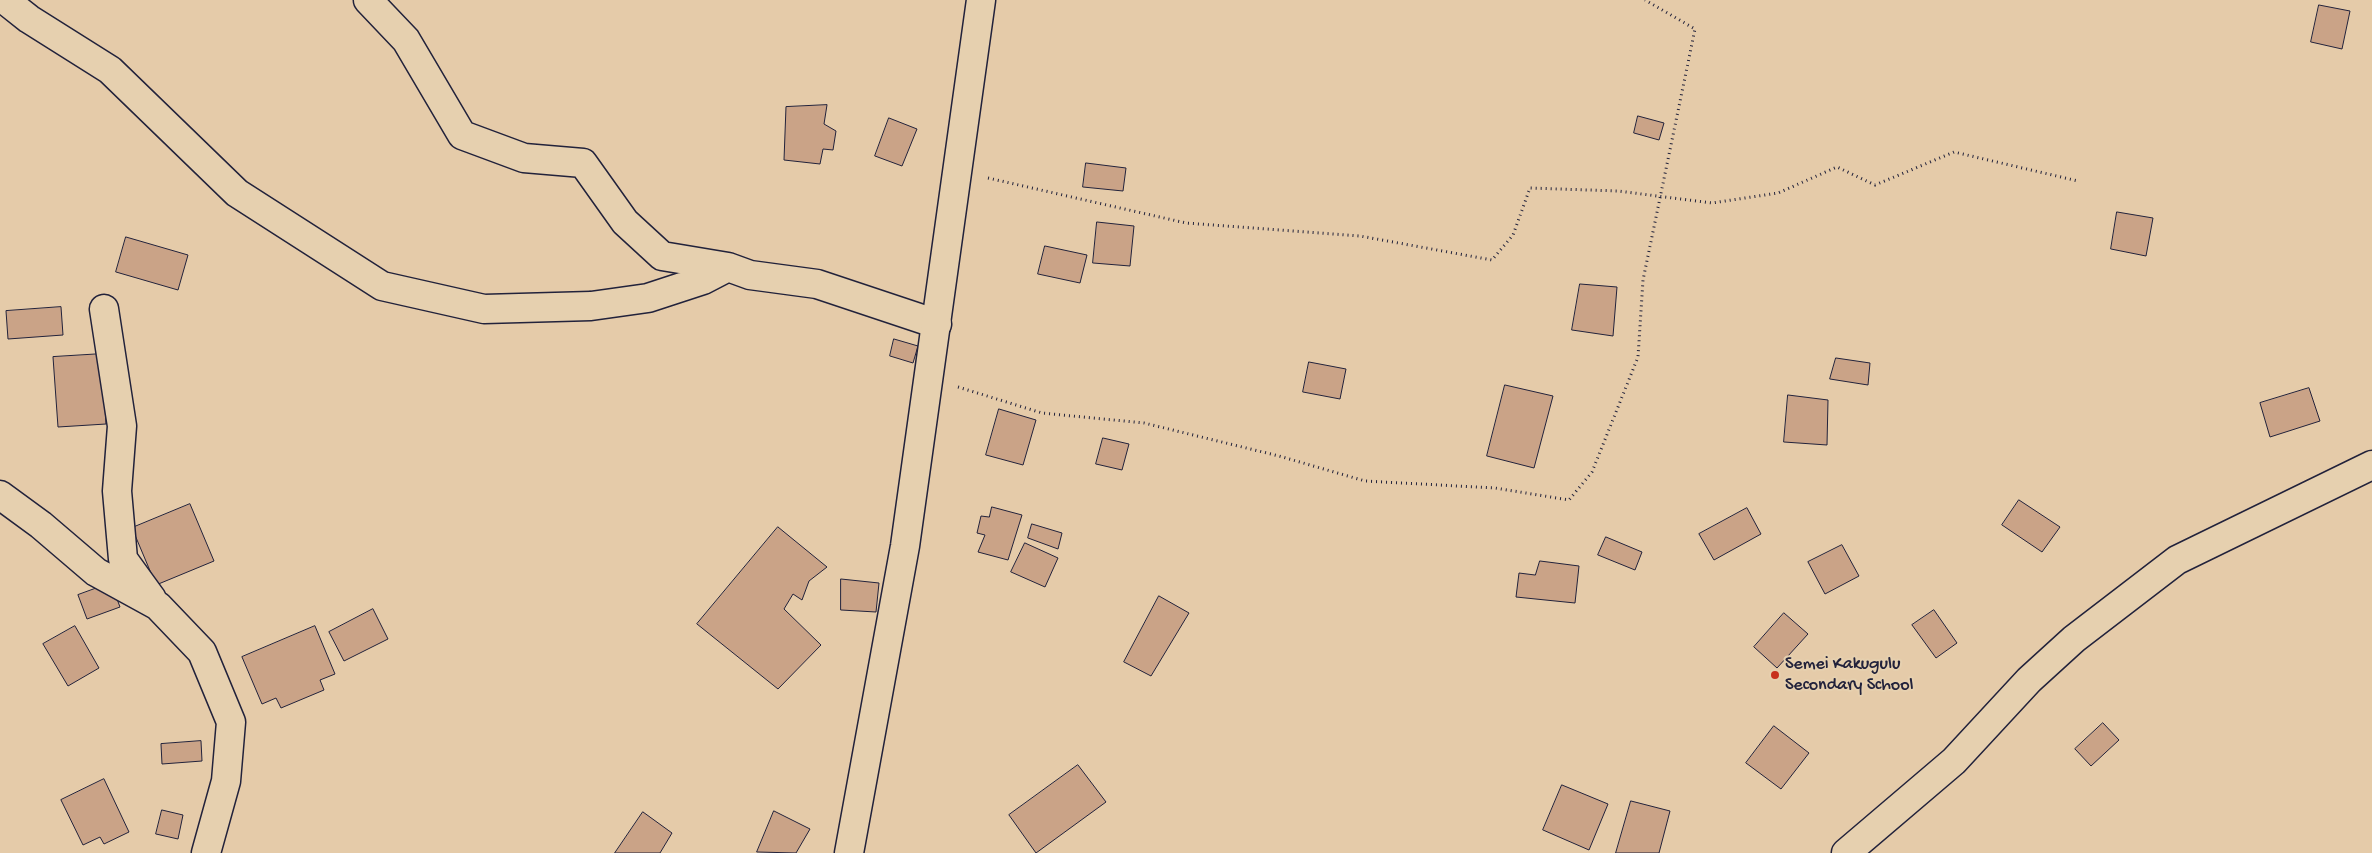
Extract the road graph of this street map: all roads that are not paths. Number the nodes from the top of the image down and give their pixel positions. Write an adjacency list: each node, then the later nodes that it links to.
1 (5, 0): 4 (street)
2 (368, 0): 4 (street)
3 (981, 0): 6 (street)
4 (728, 267): 6 (street)
5 (104, 309): 9 (street)
6 (936, 324): 11 (street)
7 (2372, 465): 12 (street)
8 (0, 495): 9 (street)
9 (158, 606): 10 (street)
10 (206, 853)
11 (849, 853)
12 (1846, 853)

